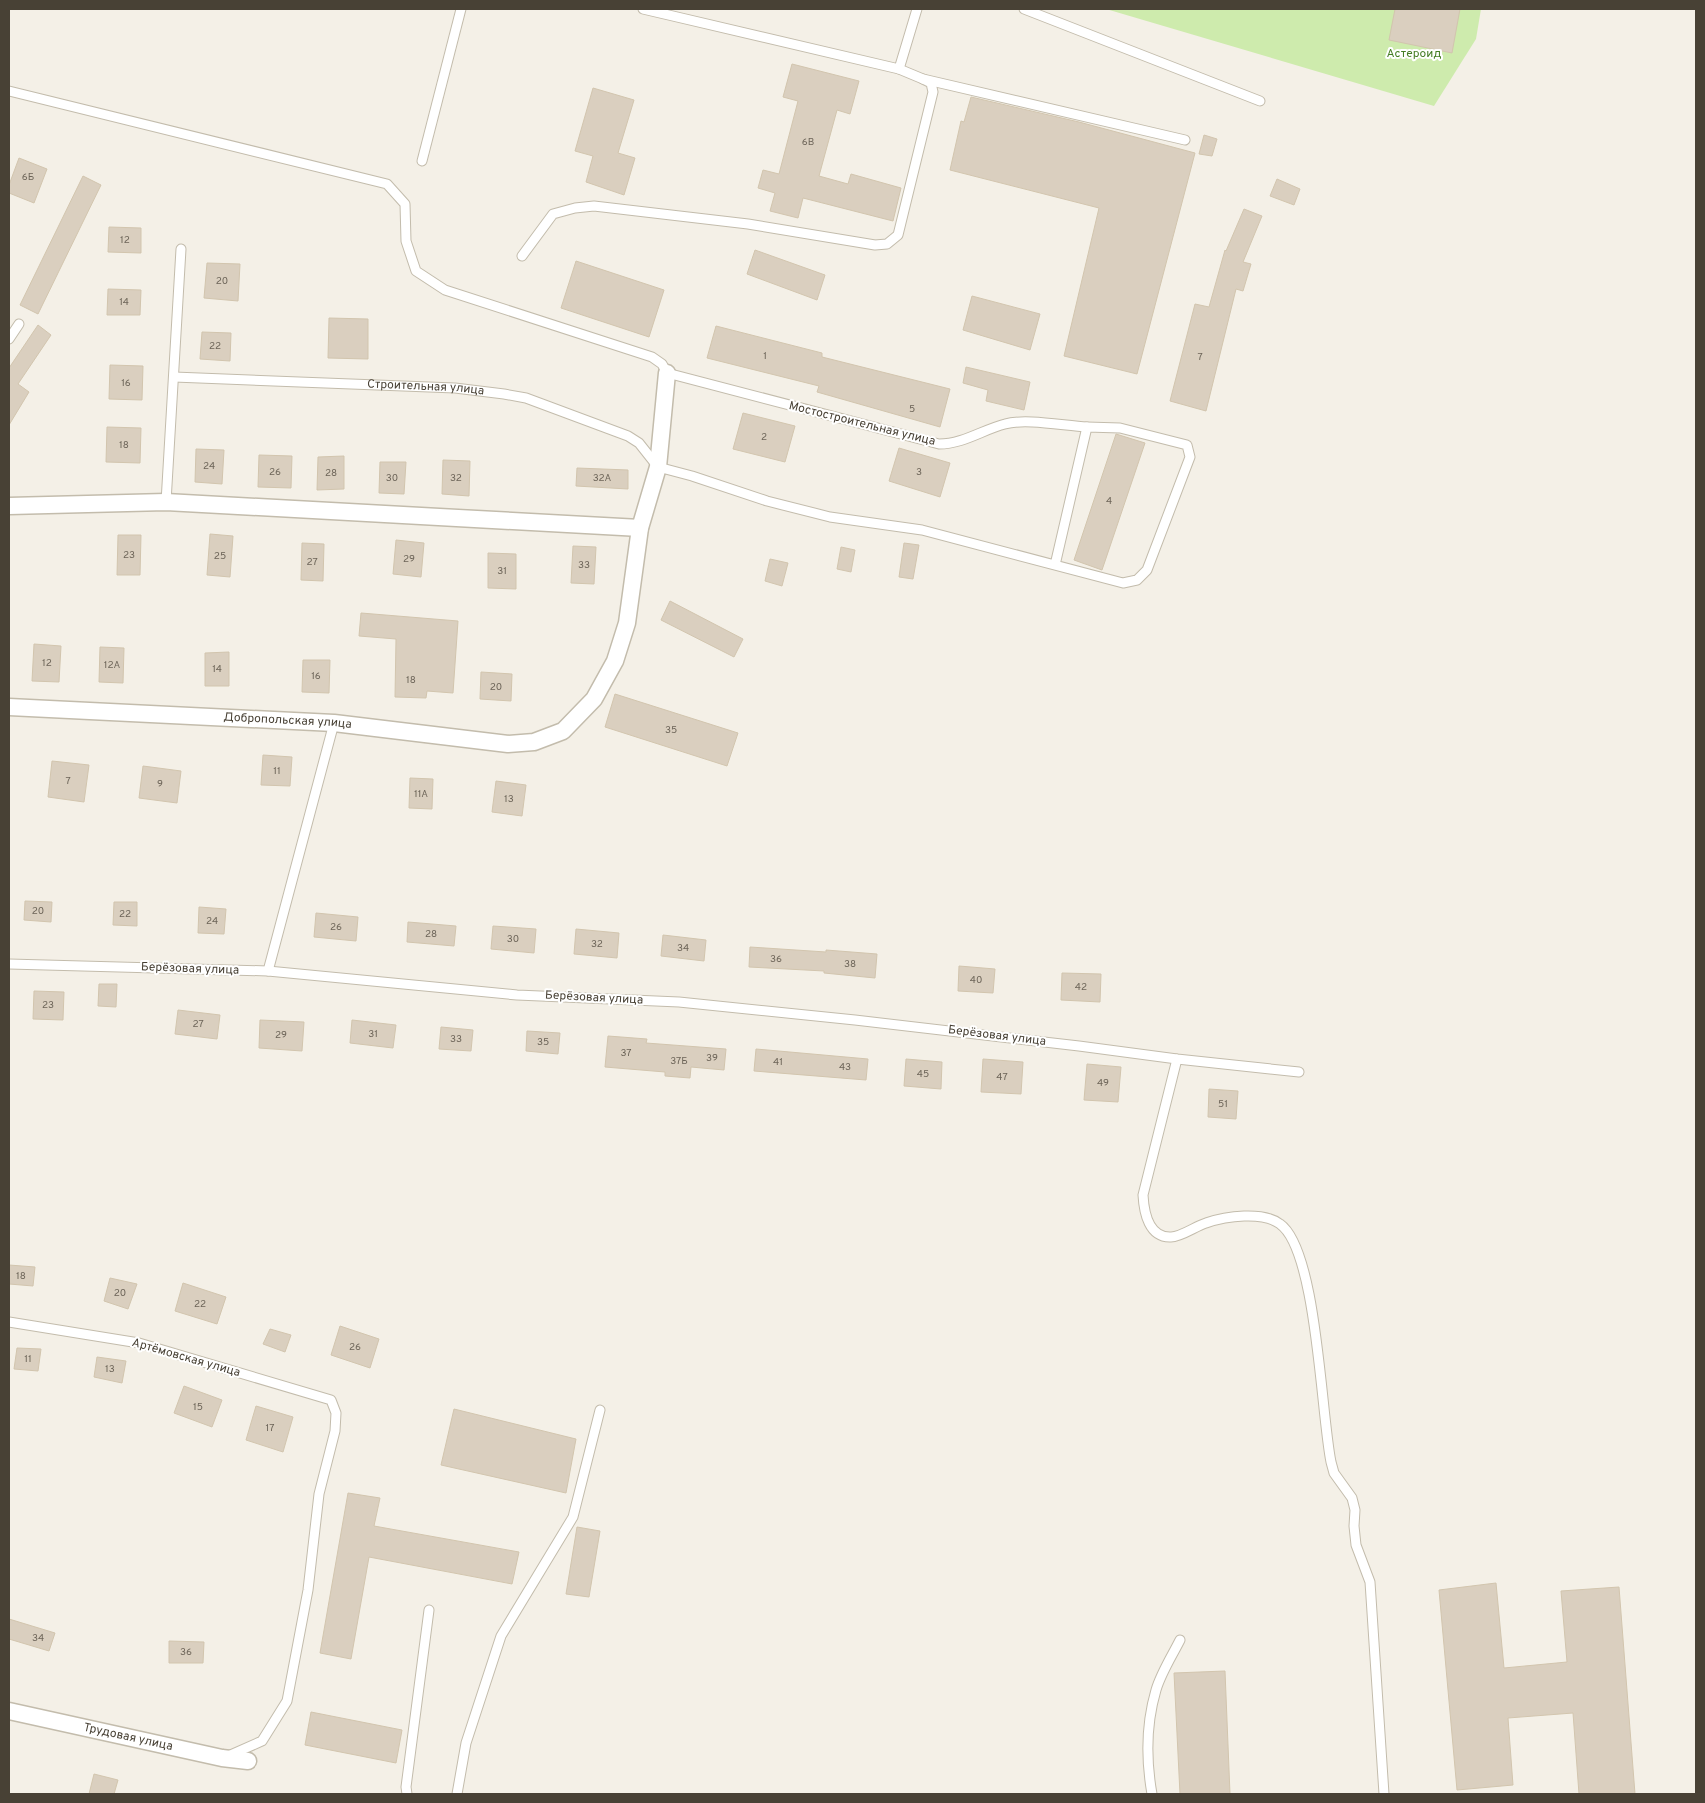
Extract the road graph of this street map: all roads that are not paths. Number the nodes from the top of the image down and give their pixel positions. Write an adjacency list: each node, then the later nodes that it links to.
1 (461, 9): 10 (lane)
2 (643, 9): 5 (lane)
3 (917, 9): 5 (lane)
4 (1024, 9): 8 (lane)
5 (899, 69): 6 (lane)
6 (923, 79): 9 (lane); 12 (lane)
7 (9, 90): 15 (lane)
8 (1260, 100)
9 (1185, 140)
10 (422, 161)
11 (181, 249): 16 (lane)
12 (522, 256)
13 (19, 324): 14 (lane)
14 (9, 339)
15 (667, 373): 17 (lane, Мостостроительная улица); 18 (street)
16 (174, 377): 18 (lane, Строительная улица); 19 (lane)
17 (1087, 428): 22 (lane); 22 (lane, Мостостроительная улица)
18 (658, 467): 21 (street); 22 (lane)
19 (166, 502): 20 (street); 21 (street)
20 (9, 506)
21 (640, 528): 24 (street, Добропольская улица)
22 (1055, 565)
23 (9, 707): 24 (street, Добропольская улица)
24 (334, 723): 26 (lane)
25 (9, 964): 26 (lane, Берёзовая улица)
26 (268, 971): 27 (lane, Берёзовая улица)
27 (1177, 1059): 28 (lane, Берёзовая улица); 39 (lane)
28 (1299, 1072)
29 (9, 1322): 34 (lane, Артёмовская улица)
30 (600, 1410): 37 (lane)
31 (429, 1610): 36 (lane)
32 (1180, 1640): 38 (lane)
33 (9, 1711): 34 (street, Трудовая улица)
34 (222, 1758): 35 (street, Трудовая улица)
35 (248, 1761)
36 (407, 1794)
37 (457, 1794)
38 (1152, 1794)
39 (1384, 1794)

